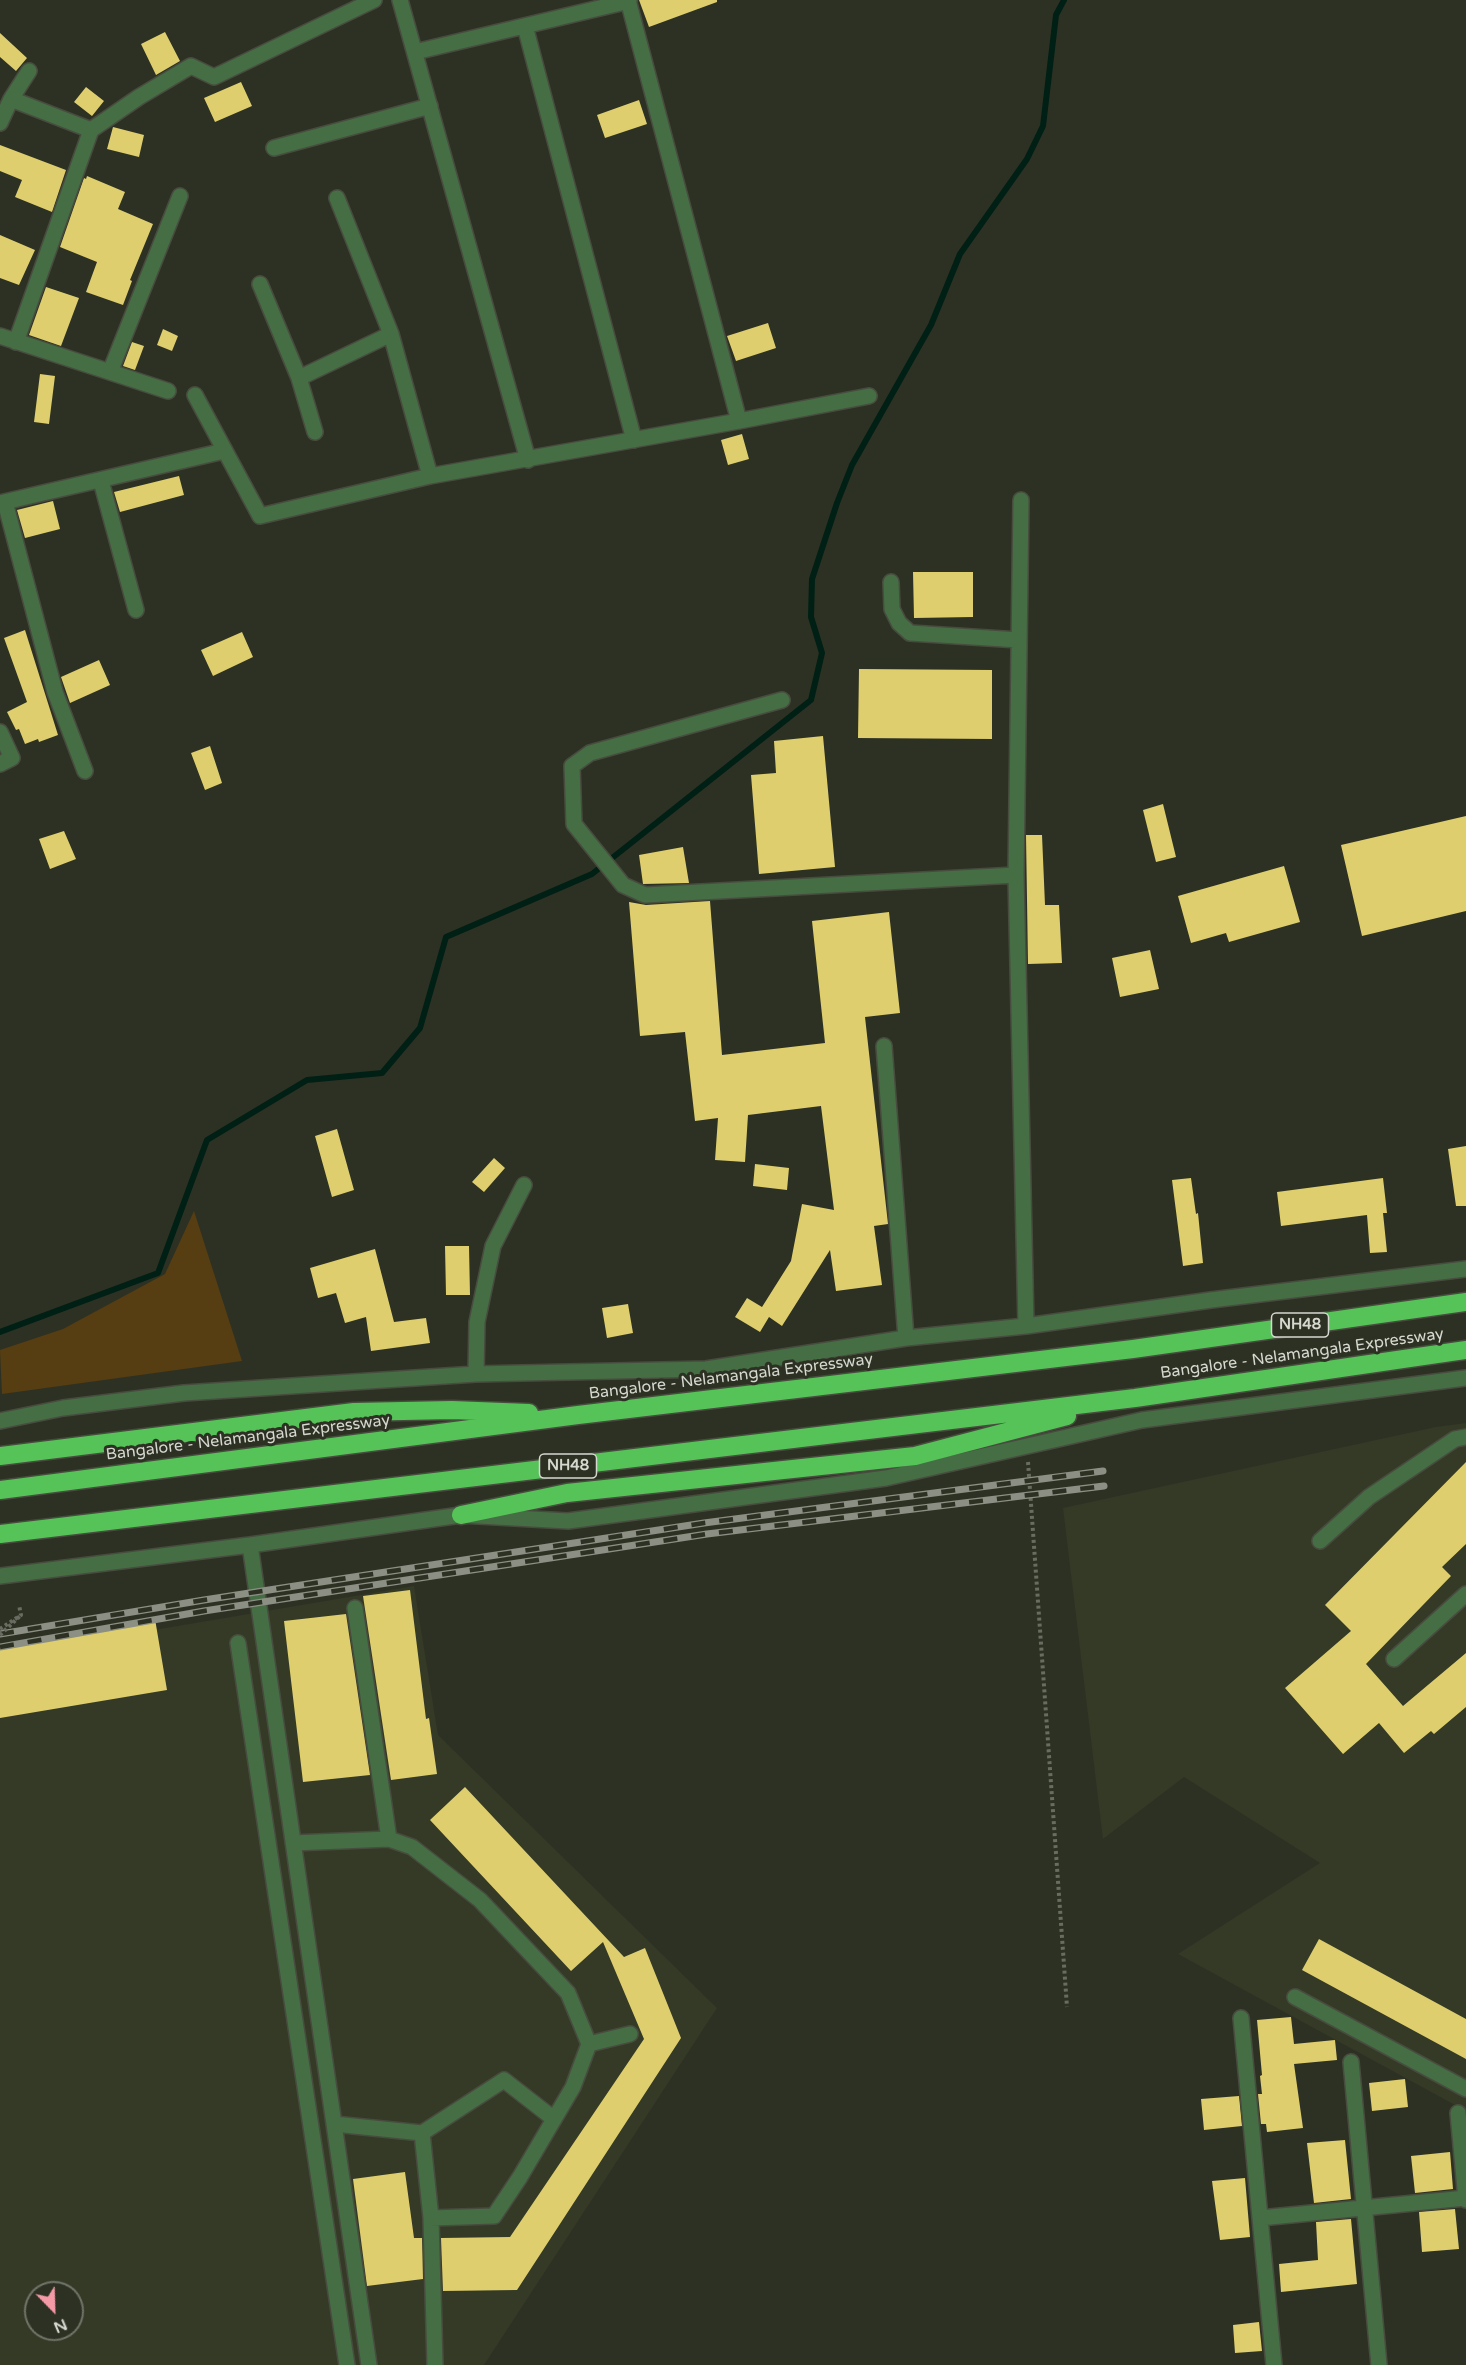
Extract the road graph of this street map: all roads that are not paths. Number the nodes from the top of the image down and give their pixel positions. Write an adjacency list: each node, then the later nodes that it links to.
1 (374, 0): 10 (street)
2 (400, 0): 5 (street)
3 (628, 0): 4 (street); 23 (street)
4 (525, 26): 5 (street); 25 (street)
5 (415, 52): 8 (street)
6 (29, 71): 7 (street)
7 (11, 99): 9 (street); 10 (street)
8 (430, 106): 11 (street); 27 (street)
9 (0, 123)
10 (92, 130): 17 (street)
11 (274, 148)
12 (180, 196): 18 (street)
13 (337, 198): 15 (street)
14 (260, 284): 19 (street)
15 (391, 334): 19 (street); 28 (street)
16 (0, 336): 17 (street)
17 (16, 342): 18 (street)
18 (110, 372): 20 (street)
19 (299, 378): 24 (street)
20 (168, 392)
21 (195, 395): 26 (street)
22 (869, 396): 23 (street)
23 (739, 421): 25 (street)
24 (315, 432)
25 (634, 440): 27 (street)
26 (224, 451): 28 (street); 29 (street)
27 (528, 460): 28 (street)
28 (430, 476)
29 (101, 481): 31 (street); 33 (street)
30 (1021, 500): 34 (street)
31 (2, 502): 38 (street)
32 (891, 582): 34 (street)
33 (136, 610)
34 (1019, 640): 39 (street)
35 (782, 700): 39 (street)
36 (0, 732): 37 (street)
37 (0, 764)
38 (85, 771)
39 (1016, 875): 44 (street)
40 (884, 1046): 45 (street)
41 (524, 1185): 47 (street)
42 (1466, 1269): 44 (street)
43 (1466, 1302): 50 (highway, Bangalore - Nelamangala Expressway / NH48)
44 (1026, 1326): 45 (street)
45 (906, 1338): 47 (street)
46 (1466, 1350): 49 (highway, Bangalore - Nelamangala Expressway / NH48)
47 (476, 1374): 51 (street)
48 (1466, 1378): 55 (street)
49 (1135, 1398): 55 (highway); 56 (highway, Bangalore - Nelamangala Expressway / NH48)
50 (578, 1415): 53 (highway); 54 (highway, Bangalore - Nelamangala Expressway / NH48)
51 (0, 1421)
52 (1466, 1437): 57 (street)
53 (0, 1456)
54 (0, 1490)
55 (461, 1515): 58 (street)
56 (0, 1534)
57 (1320, 1541)
58 (250, 1545): 59 (street); 65 (street)
59 (0, 1576)
60 (1466, 1594): 63 (street)
61 (355, 1608): 64 (street)
62 (238, 1643): 80 (street)
63 (1394, 1659)
64 (389, 1839): 65 (street); 69 (street)
65 (293, 1843): 74 (street)
66 (1294, 1997): 71 (street)
67 (1241, 2018): 79 (street)
68 (630, 2034): 69 (street)
69 (589, 2044): 73 (street)
70 (1351, 2062): 77 (street)
71 (1466, 2089)
72 (1458, 2113): 76 (street)
73 (554, 2119): 75 (street); 78 (street)
74 (334, 2124): 75 (street); 81 (street)
75 (422, 2133): 78 (street)
76 (1466, 2199): 77 (street)
77 (1365, 2208): 79 (street); 84 (street)
78 (431, 2217): 82 (street)
79 (1260, 2218): 83 (street)
80 (347, 2365)
81 (369, 2365)
82 (435, 2365)
83 (1274, 2365)
84 (1379, 2365)

